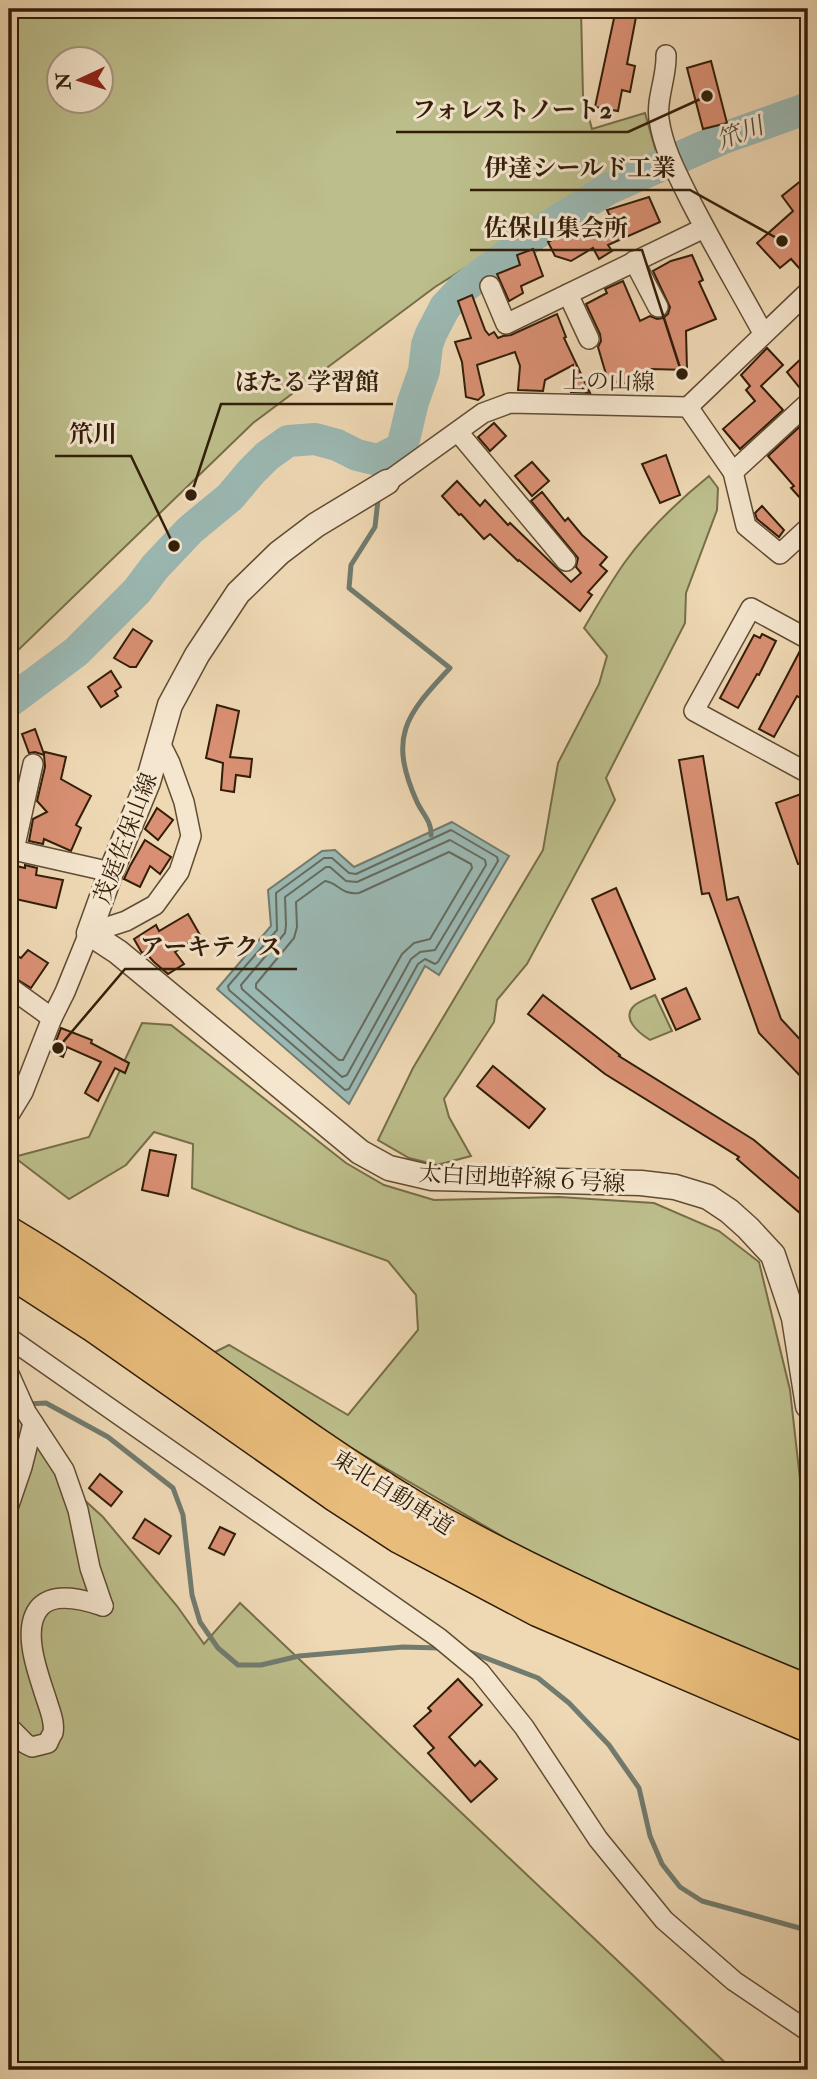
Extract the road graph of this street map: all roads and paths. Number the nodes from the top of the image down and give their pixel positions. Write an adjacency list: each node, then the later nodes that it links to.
1 (666, 55): 2 (street)
2 (704, 228): 3 (street); 8 (street)
3 (634, 261): 6 (street); 7 (street)
4 (490, 286): 6 (street)
5 (808, 292): 8 (street)
6 (568, 294): 9 (street)
7 (658, 307)
8 (764, 333): 11 (street)
9 (589, 339)
10 (808, 403): 13 (street)
11 (688, 407): 12 (street, 上の山線); 13 (street)
12 (458, 432): 14 (street, 上の山線); 16 (street)
13 (733, 472): 15 (street)
14 (387, 482): 18 (street, 茂庭佐保山線)
15 (808, 528)
16 (566, 561)
17 (808, 639): 20 (street)
18 (159, 741): 22 (street, 茂庭佐保山線); 23 (street, 茂庭佐保山線)
19 (33, 764): 21 (street)
20 (808, 772)
21 (11, 850): 22 (street)
22 (111, 872): 23 (street, 茂庭佐保山線)
23 (89, 933): 25 (street, 茂庭佐保山線); 31 (street, 太白団地幹線６号線)
24 (9, 987): 25 (street)
25 (52, 1018): 26 (street, 茂庭佐保山線)
26 (9, 1115)
27 (9, 1235): 34 (highway, 東北自動車道)
28 (9, 1269): 35 (highway, 東北自動車道)
29 (9, 1338): 37 (street)
30 (9, 1374): 32 (street)
31 (807, 1395)
32 (26, 1410): 33 (street); 36 (street)
33 (9, 1505)
34 (808, 1693)
35 (808, 1724)
36 (9, 1727)
37 (808, 2031)

